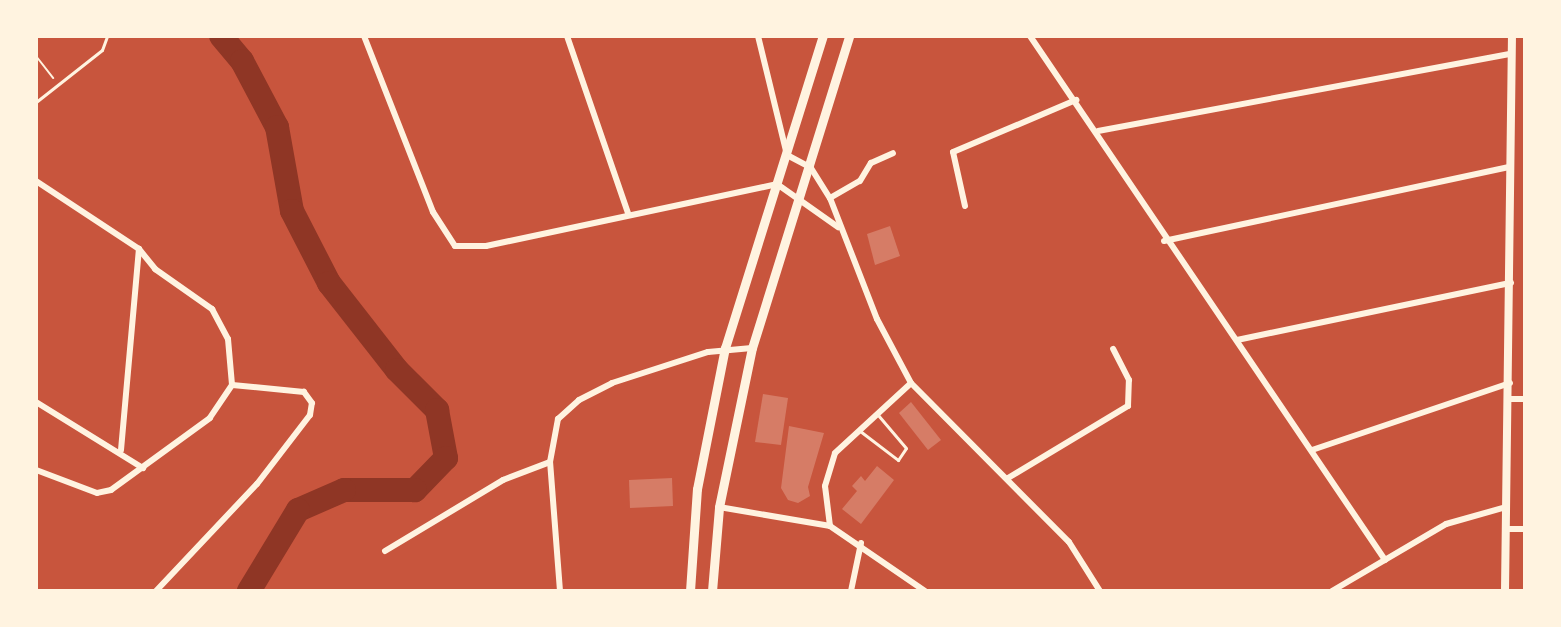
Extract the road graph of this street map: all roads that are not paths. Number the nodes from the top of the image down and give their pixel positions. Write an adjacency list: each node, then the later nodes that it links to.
1 (107, 36): 11 (lane)
2 (364, 36): 22 (street)
3 (567, 36): 22 (street)
4 (758, 36): 14 (street)
5 (823, 36): 14 (main road)
6 (849, 36): 16 (main road)
7 (1030, 36): 10 (street)
8 (1512, 36): 9 (street)
9 (1511, 54): 12 (street); 15 (street)
10 (1076, 100): 12 (street); 21 (street)
11 (36, 102)
12 (1098, 131): 24 (street)
13 (893, 153): 20 (street)
14 (787, 154): 16 (street); 18 (main road)
15 (1510, 167): 24 (street); 26 (street)
16 (811, 168): 19 (main road); 20 (street)
17 (36, 182): 25 (street)
18 (777, 184): 19 (street); 22 (street); 28 (main road)
19 (802, 198): 23 (street); 29 (main road)
20 (830, 198): 23 (street)
21 (965, 206)
22 (628, 213)
23 (839, 227): 31 (street)
24 (1164, 241): 27 (street)
25 (139, 249): 33 (street); 39 (street)
26 (1511, 284): 27 (street); 32 (street)
27 (1237, 340): 40 (street)
28 (725, 348): 29 (street); 41 (street); 55 (main road)
29 (752, 348): 45 (main road)
30 (1113, 349): 44 (street)
31 (911, 383): 37 (street); 44 (street)
32 (1510, 383): 34 (street); 40 (street)
33 (232, 385): 42 (street); 53 (street)
34 (1510, 399): 35 (street); 46 (street)
35 (1525, 399)
36 (36, 402): 39 (street)
37 (877, 414): 38 (street); 38 (lane)
38 (859, 430): 47 (street)
39 (121, 450): 42 (street)
40 (1312, 450): 52 (street)
41 (550, 462): 51 (street); 54 (street)
42 (143, 468): 43 (street)
43 (36, 470)
44 (1008, 478): 59 (street)
45 (719, 507): 47 (street); 56 (main road)
46 (1506, 507): 48 (street); 52 (street)
47 (830, 526): 50 (street)
48 (1506, 529): 49 (street); 61 (street)
49 (1525, 530)
50 (861, 543): 57 (street); 58 (street)
51 (385, 550)
52 (1385, 560): 60 (street)
53 (156, 591)
54 (560, 591)
55 (690, 591)
56 (712, 591)
57 (851, 591)
58 (925, 591)
59 (1100, 591)
60 (1332, 591)
61 (1505, 591)

